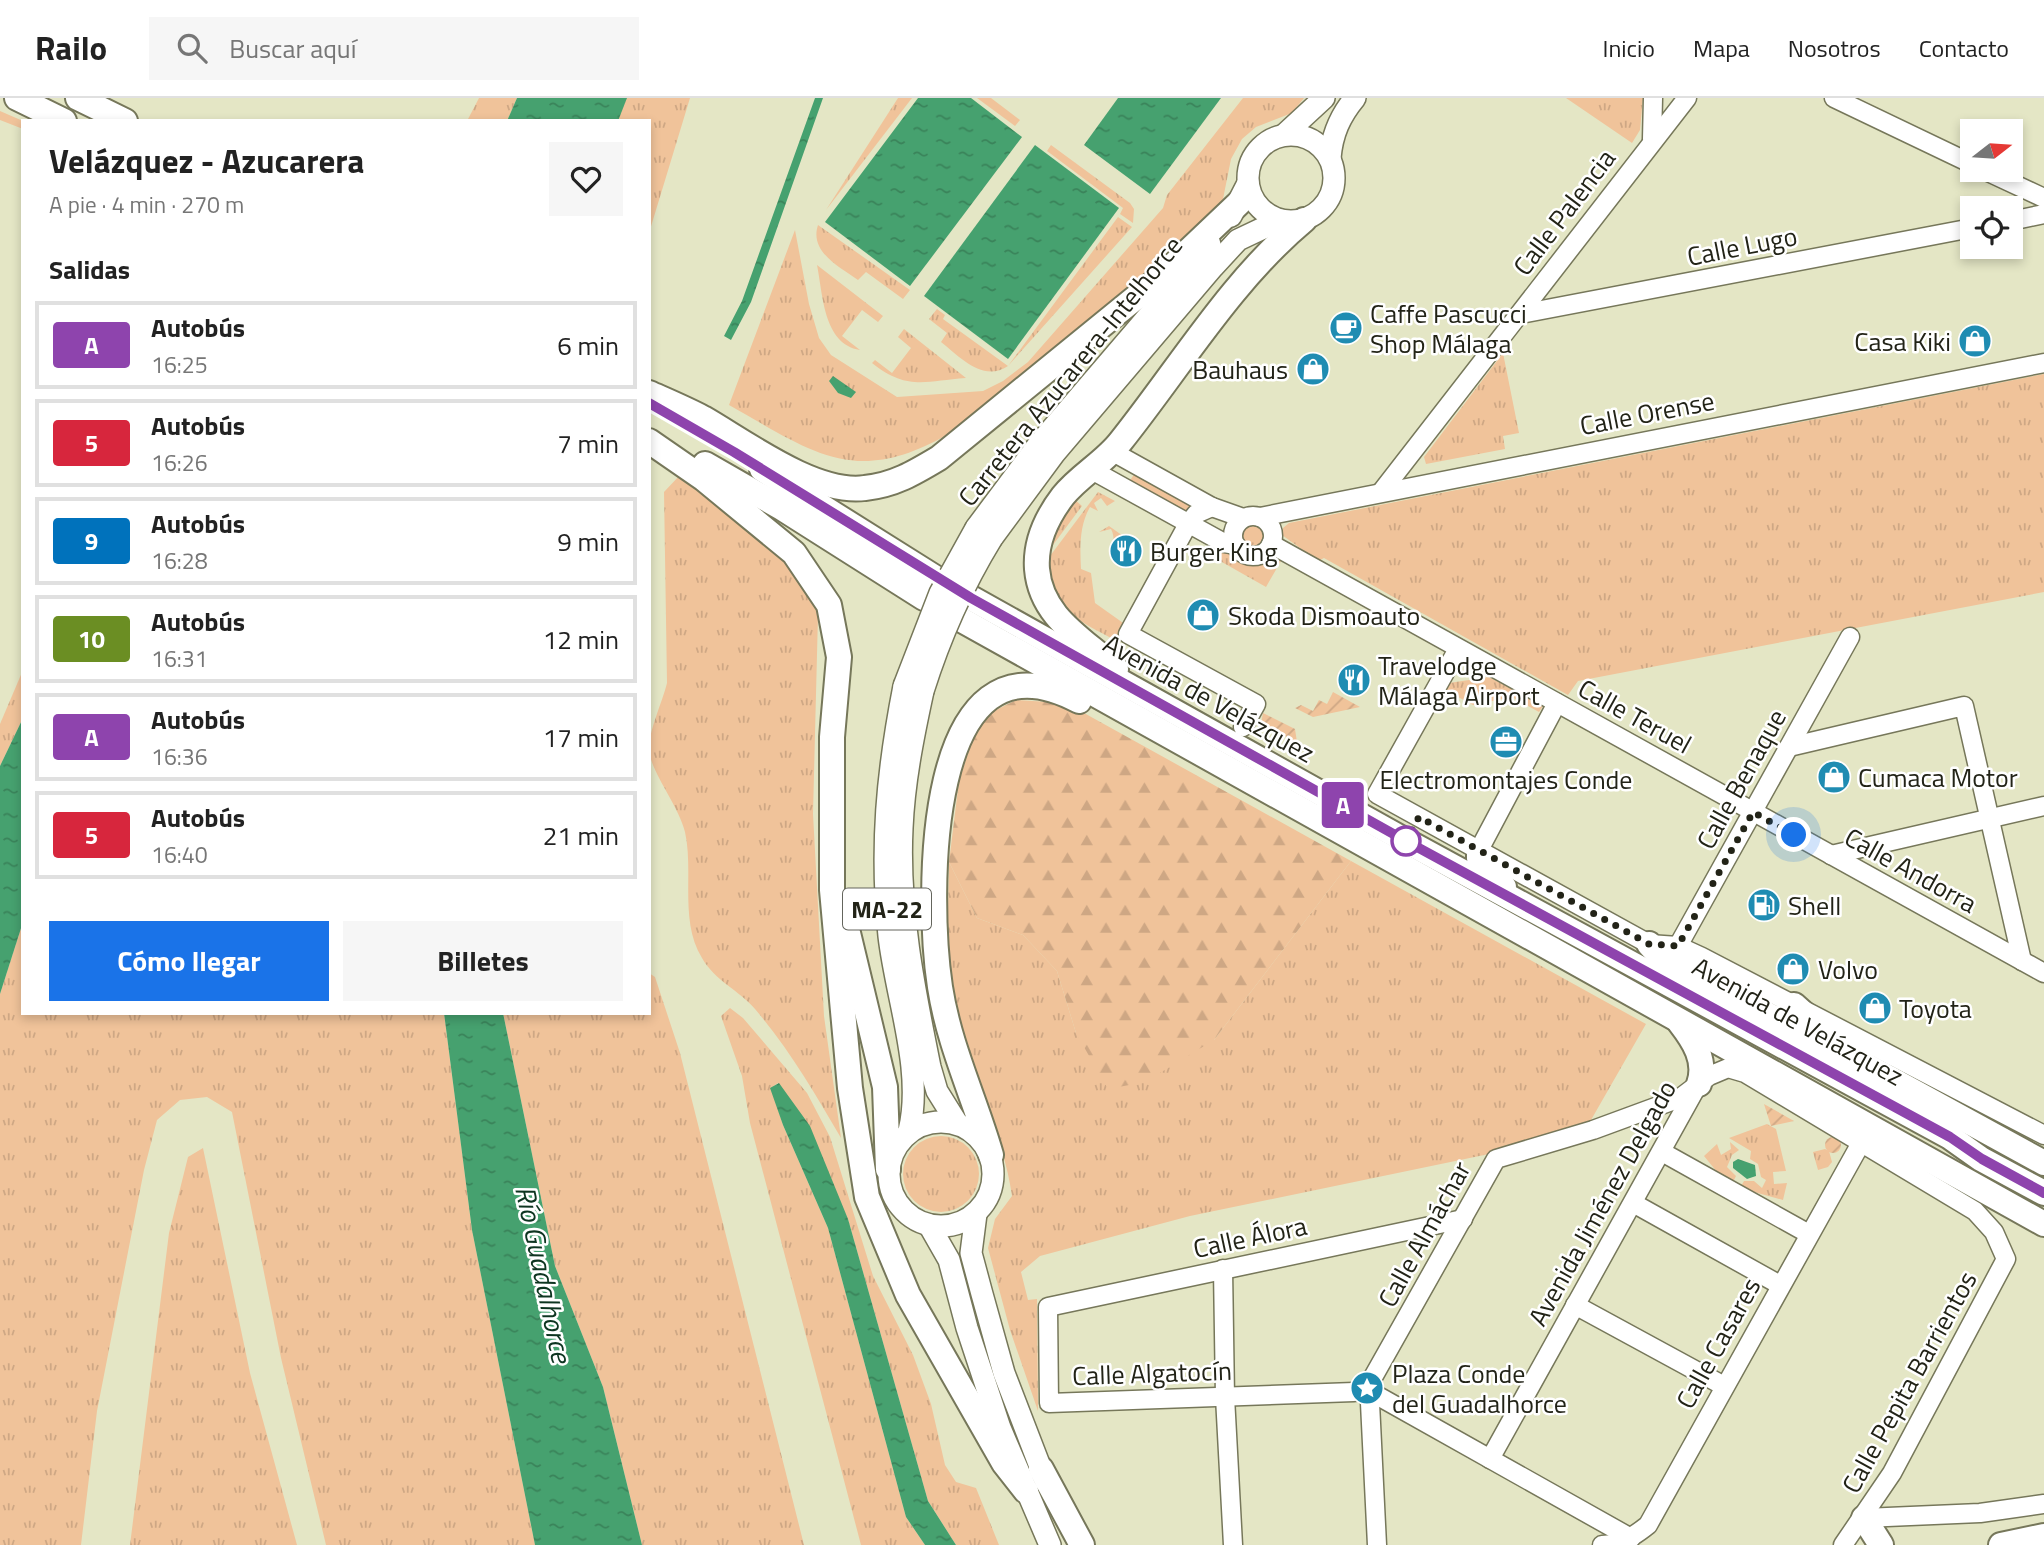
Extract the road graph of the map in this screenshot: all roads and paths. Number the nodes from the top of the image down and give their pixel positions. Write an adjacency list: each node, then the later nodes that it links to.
1 (17, 98): 10 (highway)
2 (78, 98): 11 (highway)
3 (1324, 98): 12 (main road)
4 (1355, 98): 14 (main road)
5 (1653, 98): 13 (street)
6 (1687, 98): 13 (street, Calle Palencia)
7 (1834, 98): 15 (street)
8 (0, 102): 9 (highway)
9 (39, 119)
10 (60, 119)
11 (121, 119)
12 (1285, 134): 14 (main road); 17 (main road)
13 (1652, 139): 23 (street, Calle Palencia)
14 (1329, 158): 21 (main road)
15 (1960, 158)
16 (2010, 182): 18 (street)
17 (1243, 193): 21 (main road); 27 (highway); 37 (main road, Carretera Azucarera-Intelhorce)
18 (2044, 198)
19 (2044, 214): 20 (street)
20 (2023, 218)
21 (1292, 220): 30 (highway); 37 (main road, Carretera Azucarera-Intelhorce)
22 (1960, 230): 23 (street, Calle Lugo)
23 (1521, 314): 33 (street, Calle Palencia)
24 (2044, 363): 33 (street, Calle Orense)
25 (651, 394): 27 (highway)
26 (651, 404): 27 (highway, Avenida de Velázquez)
27 (696, 423): 40 (highway, Avenida de Velázquez)
28 (651, 436): 31 (highway, Avenida de Velázquez)
29 (651, 442): 31 (highway)
30 (1113, 452): 32 (highway); 34 (street)
31 (678, 456): 40 (highway, Avenida de Velázquez); 51 (highway)
32 (1090, 469): 36 (street); 44 (highway)
33 (1382, 491): 35 (street, Calle Orense)
34 (1212, 507): 35 (street); 36 (street)
35 (1252, 518): 38 (street); 39 (street)
36 (1188, 524): 39 (street); 46 (street, Avenida de Velázquez)
37 (984, 533): 40 (main road, Carretera Azucarera-Intelhorce, bridge)
38 (1271, 544): 39 (street); 42 (street, Calle Teruel)
39 (1236, 545)
40 (948, 598): 43 (main road, Carretera Azucarera-Intelhorce / MA-22, bridge); 44 (highway, Avenida de Velázquez); 48 (highway, Avenida de Velázquez)
41 (1850, 637): 47 (street, Calle Benaque)
42 (1458, 649): 45 (street, Calle Teruel); 53 (street, Avenida de Velázquez)
43 (914, 689): 66 (main road, Carretera Azucarera-Intelhorce / MA-22); 67 (main road, Carretera Azucarera-Intelhorce / MA-22)
44 (1137, 689): 55 (highway, Avenida de Velázquez)
45 (1557, 703): 50 (street, Calle Teruel); 53 (street)
46 (1242, 727)
47 (1789, 747): 50 (street, Calle Benaque); 52 (street)
48 (1206, 759): 61 (highway, Avenida de Velázquez); 72 (highway)
49 (2044, 806): 52 (street)
50 (1753, 812): 54 (street, Calle Andorra); 57 (street, Calle Benaque)
51 (831, 818): 74 (highway); 94 (highway)
52 (1990, 819): 54 (street); 58 (street)
53 (1479, 850): 55 (highway); 56 (street, Avenida de Velázquez)
54 (1831, 855): 58 (street, Calle Andorra)
55 (1519, 903): 69 (highway, Avenida de Velázquez)
56 (1649, 944): 57 (street, Avenida de Velázquez); 62 (highway)
57 (1678, 946): 60 (street, Avenida de Velázquez)
58 (2022, 961): 59 (street, Calle Andorra)
59 (2044, 973)
60 (1794, 1005): 62 (highway); 68 (street, Avenida de Velázquez)
61 (1677, 1020): 64 (highway, Avenida de Velázquez); 65 (highway)
62 (1858, 1061): 73 (highway)
63 (1745, 1073): 64 (highway); 65 (street, Calle Almáchar); 70 (street)
64 (1777, 1075): 80 (highway, Avenida de Velázquez)
65 (1699, 1084): 71 (street, Avenida Jiménez Delgado); 79 (street, Calle Almáchar)
66 (957, 1123): 67 (main road); 72 (main road, MA-22)
67 (909, 1131): 74 (main road, MA-22)
68 (2044, 1135)
69 (1950, 1137): 75 (highway); 76 (highway, Avenida de Velázquez)
70 (1860, 1143): 82 (street, Calle Casares); 96 (street, Calle Pepita Barrientos)
71 (1662, 1152): 77 (street, Avenida Jiménez Delgado); 82 (street)
72 (991, 1155): 78 (main road)
73 (2044, 1163)
74 (888, 1168): 81 (main road)
75 (2044, 1177)
76 (2044, 1193)
77 (1633, 1203): 84 (street); 85 (street, Avenida Jiménez Delgado)
78 (976, 1214): 81 (main road); 93 (main road)
79 (1463, 1219): 83 (street, Calle Álora); 87 (street, Calle Almáchar)
80 (2044, 1224)
81 (929, 1225): 94 (main road)
82 (1809, 1234): 84 (street, Calle Casares)
83 (1223, 1269): 86 (street, Calle Álora); 90 (street)
84 (1780, 1285): 88 (street, Calle Casares)
85 (1575, 1305): 88 (street); 92 (street, Avenida Jiménez Delgado)
86 (1048, 1307): 90 (street, Calle Algatocín)
87 (1372, 1379): 89 (street); 91 (street)
88 (1724, 1386): 98 (street, Calle Casares)
89 (1354, 1392): 90 (street, Calle Algatocín); 91 (street)
90 (1225, 1397): 102 (street)
91 (1374, 1400): 92 (street); 103 (street)
92 (1490, 1459): 98 (street)
93 (1041, 1469): 100 (main road); 101 (highway)
94 (1026, 1490): 99 (main road)
95 (2044, 1504): 96 (street, Calle Pepita Barrientos)
96 (1864, 1518): 105 (street); 106 (highway)
97 (2044, 1536): 107 (highway)
98 (1631, 1538): 104 (street)
99 (1050, 1545)
100 (1073, 1545)
101 (1082, 1545)
102 (1233, 1545)
103 (1377, 1545)
104 (1602, 1545)
105 (1843, 1545)
106 (1881, 1545)
107 (2001, 1545)

